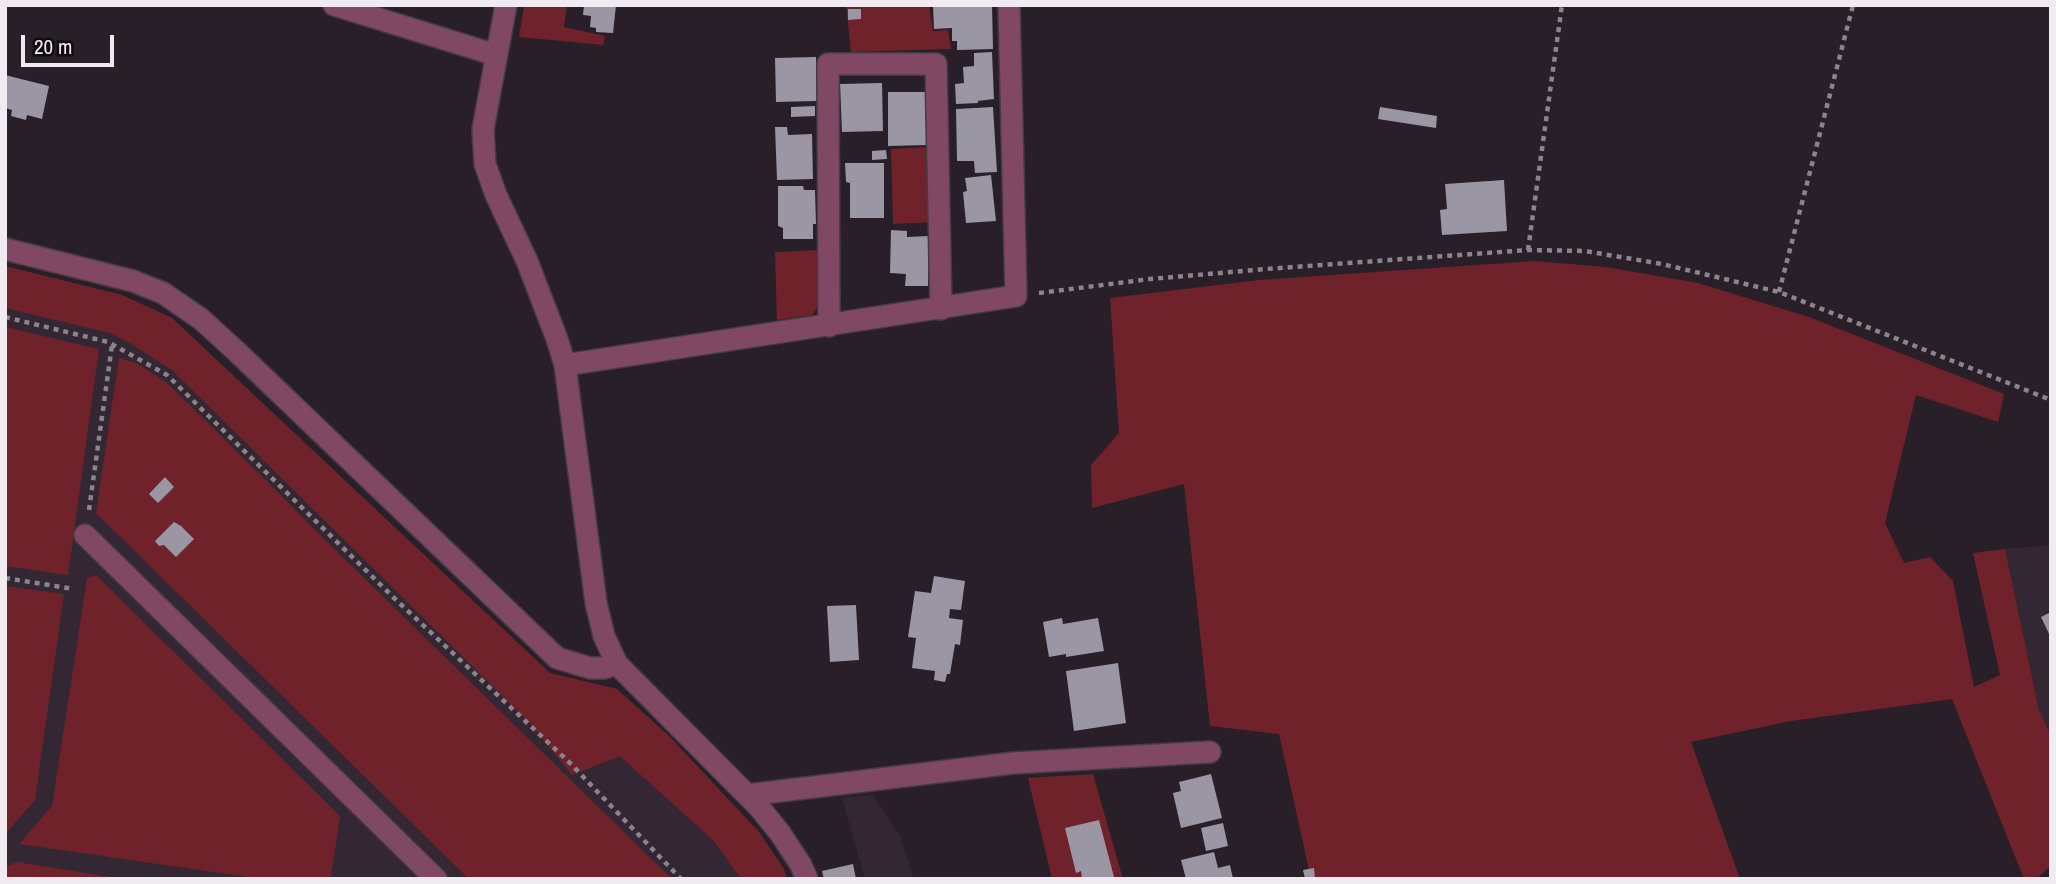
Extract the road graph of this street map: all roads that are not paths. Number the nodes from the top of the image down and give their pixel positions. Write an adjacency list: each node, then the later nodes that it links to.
1 (334, 5): 4 (street)
2 (506, 5): 4 (street)
3 (1009, 5): 6 (street)
4 (496, 55): 8 (street)
5 (5, 249): 10 (street)
6 (941, 309): 7 (street); 7 (street)
7 (829, 326): 8 (street)
8 (565, 365): 10 (street)
9 (85, 535): 13 (street)
10 (617, 664): 12 (street)
11 (1210, 752): 12 (street)
12 (747, 795): 14 (street)
13 (436, 879)
14 (807, 879)

